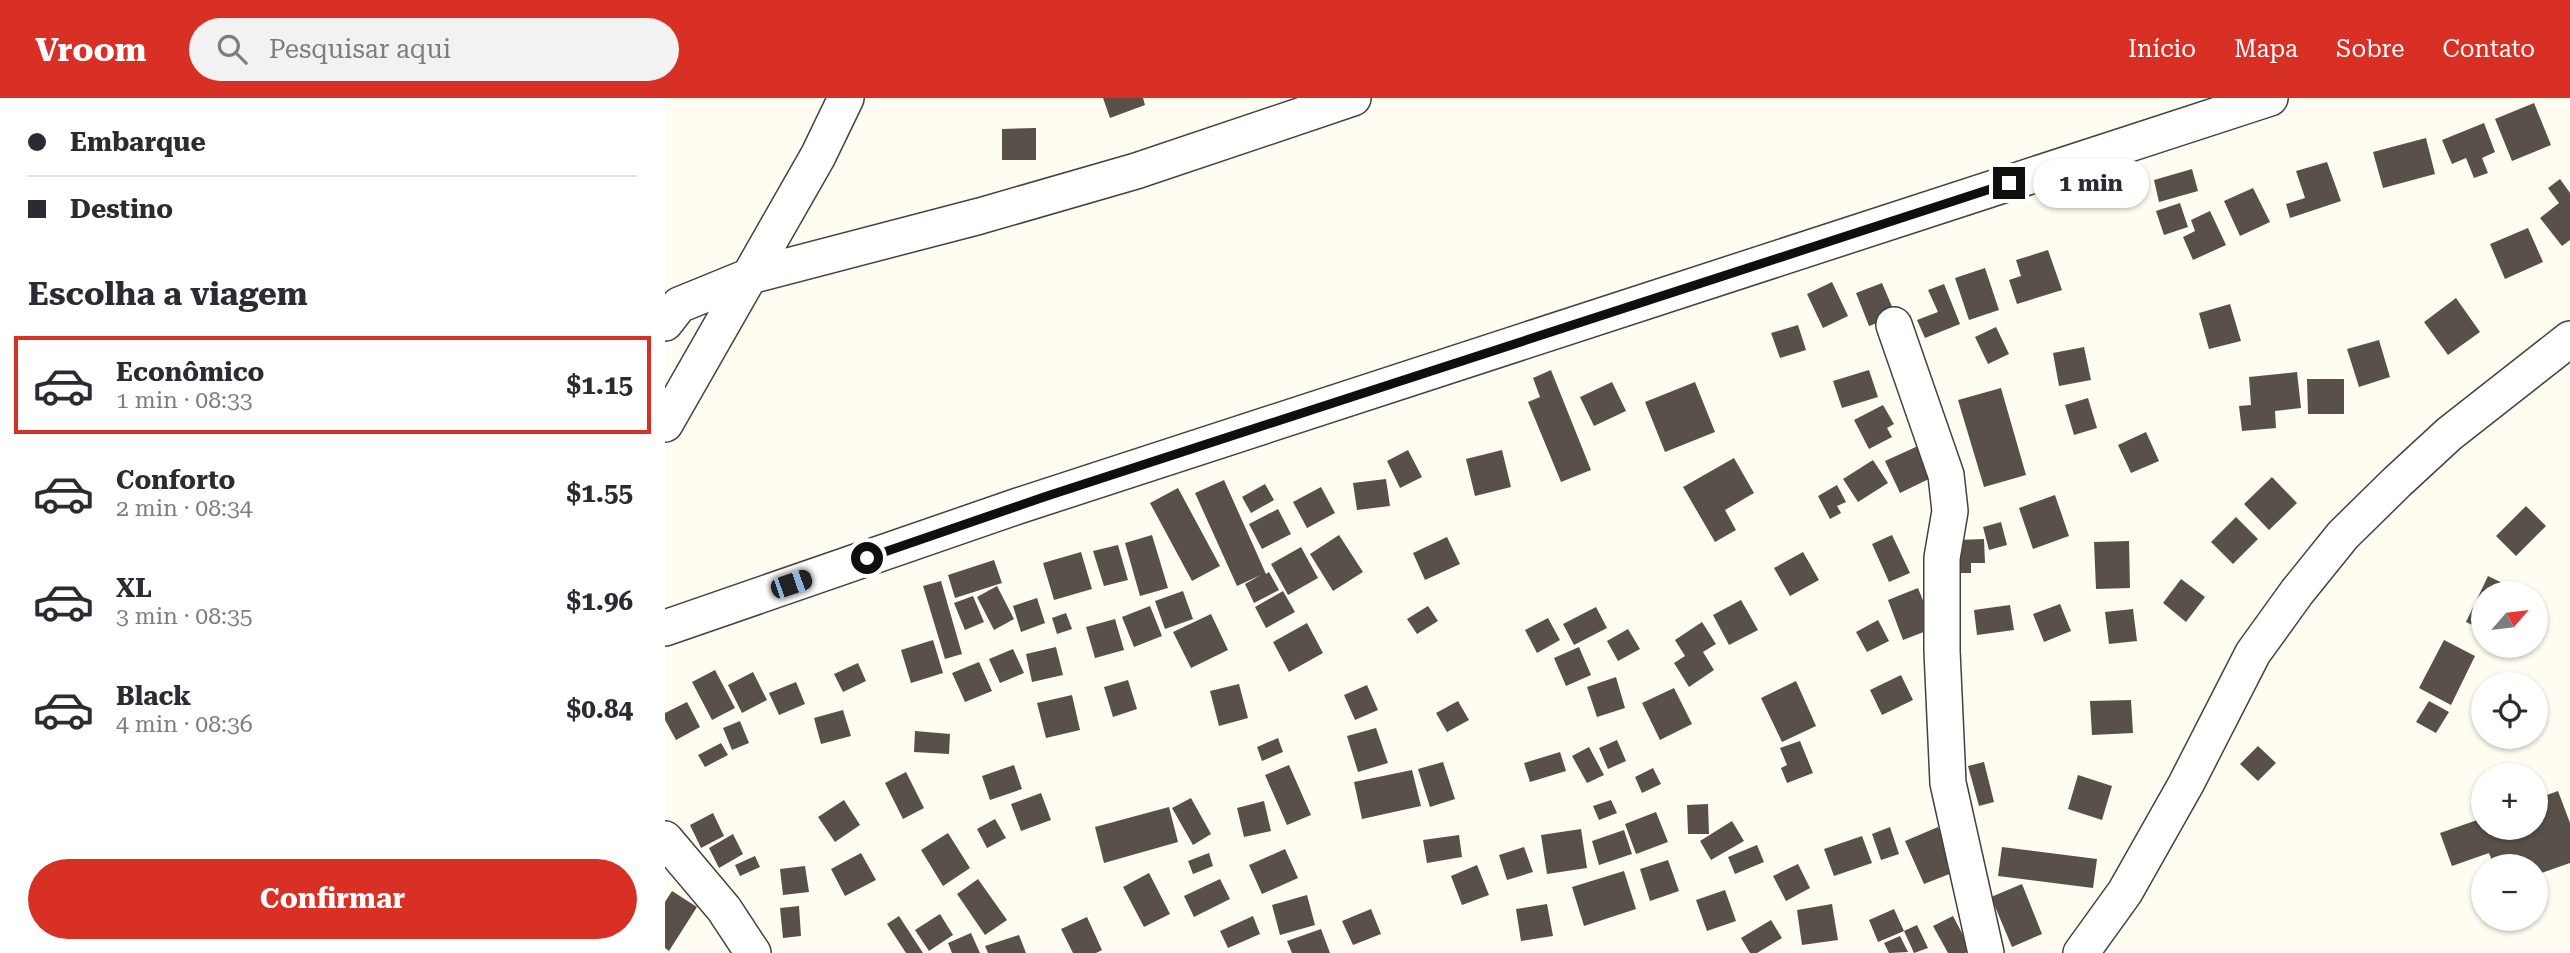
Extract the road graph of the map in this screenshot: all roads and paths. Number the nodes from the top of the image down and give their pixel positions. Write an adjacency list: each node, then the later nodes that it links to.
1 (846, 98): 4 (street)
2 (1353, 98): 4 (street)
3 (2270, 98): 9 (street)
4 (750, 276): 5 (street); 8 (street)
5 (665, 323)
6 (1894, 325): 12 (street)
7 (2570, 339): 13 (street)
8 (665, 424)
9 (665, 628)
10 (665, 839): 11 (street)
11 (753, 953)
12 (1986, 953)
13 (2081, 953)

